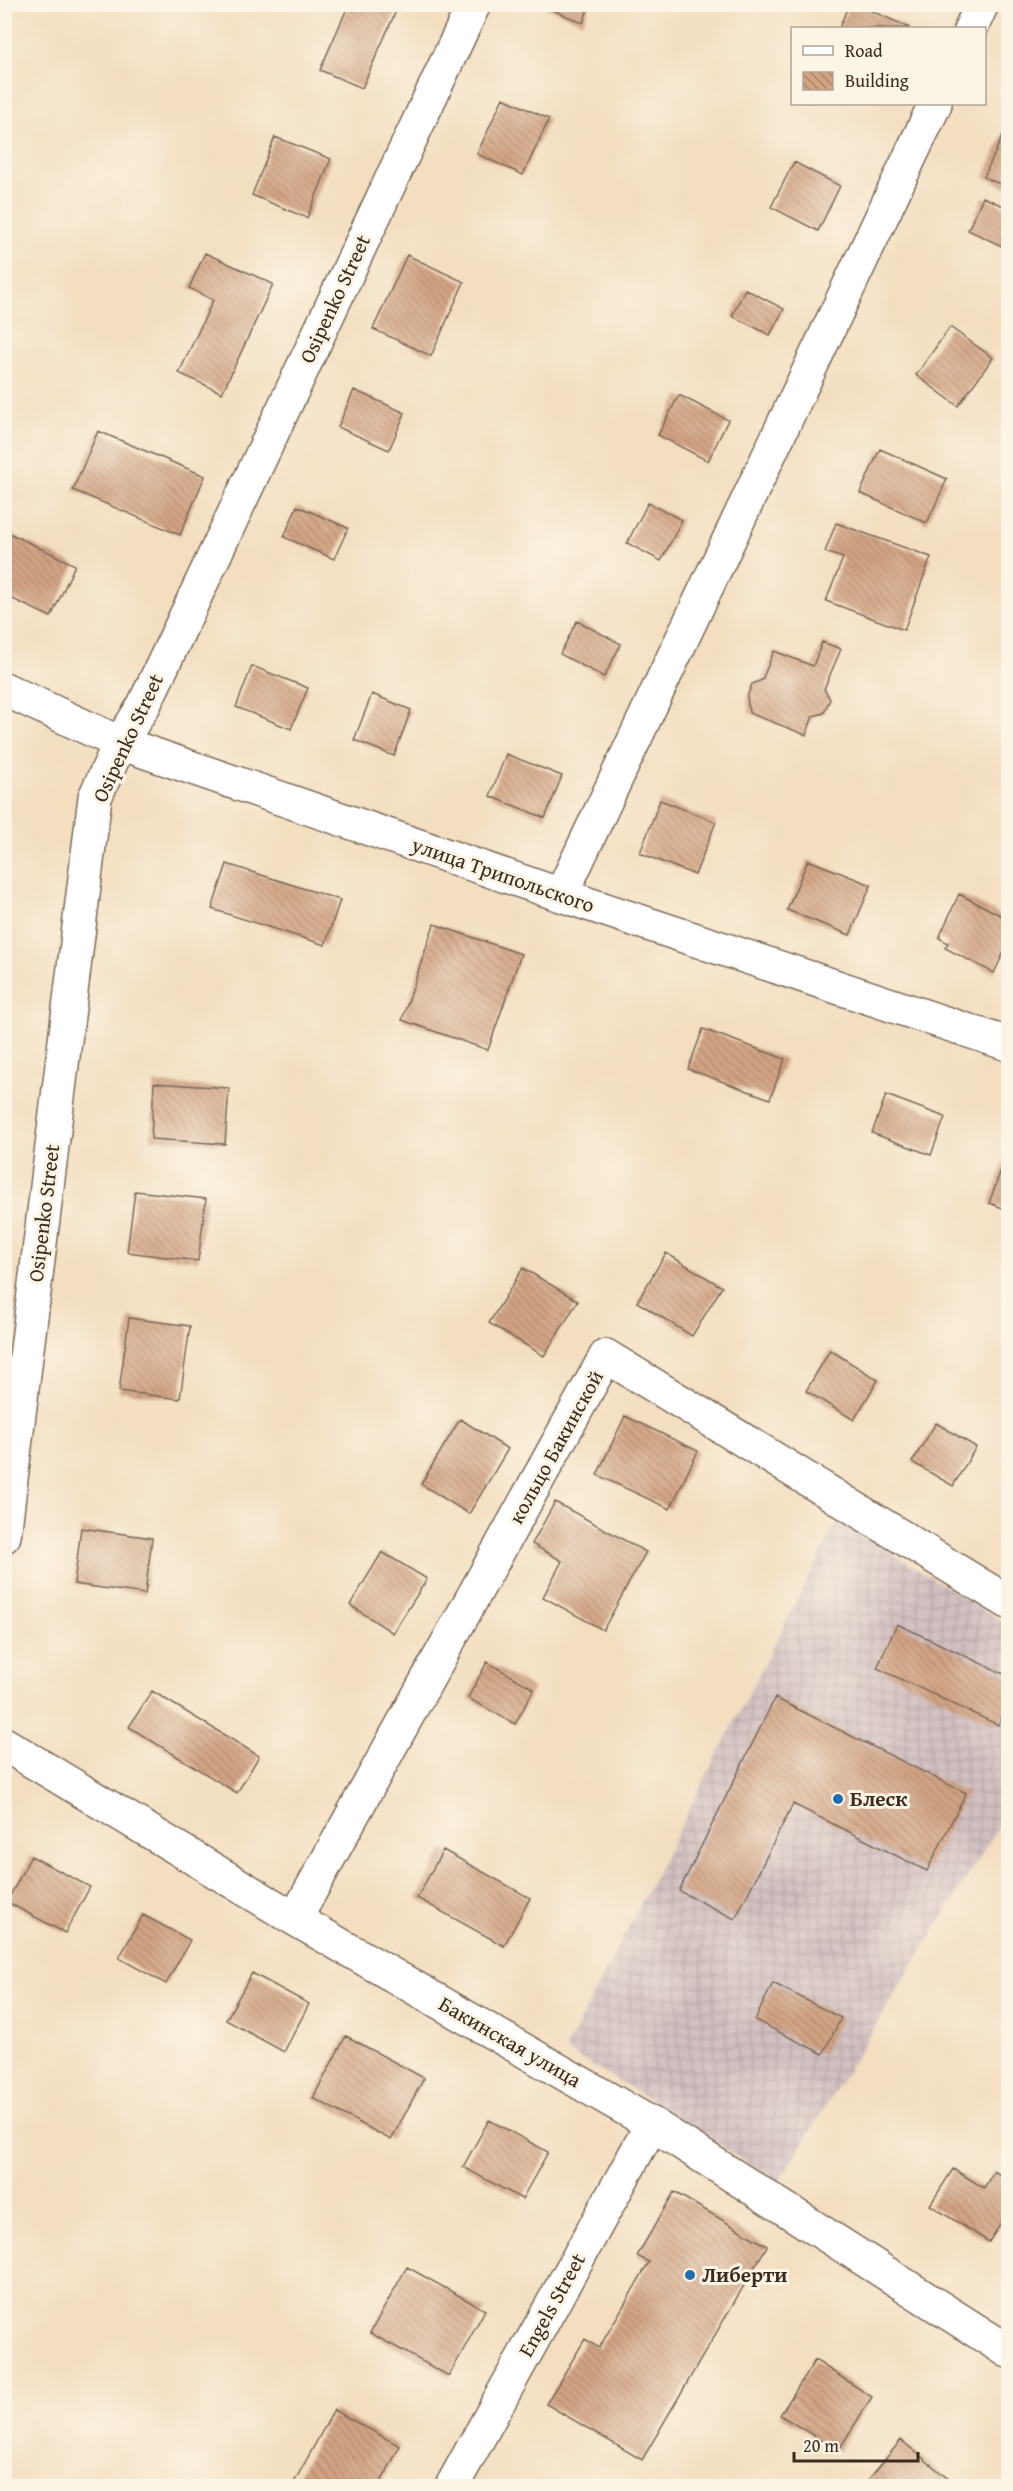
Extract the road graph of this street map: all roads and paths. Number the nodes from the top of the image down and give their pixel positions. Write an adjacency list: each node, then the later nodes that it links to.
1 (474, 4): 6 (street, Osipenko Street)
2 (982, 4): 3 (street)
3 (971, 27)
4 (935, 105): 7 (street)
5 (4, 689): 6 (street, улица Трипольского)
6 (120, 743): 7 (street, улица Трипольского); 9 (street, Osipenko Street)
7 (561, 895): 8 (street, улица Трипольского)
8 (1006, 1036)
9 (4, 1536)
10 (1008, 1602): 12 (street, кольцо Бакинской)
11 (4, 1744): 12 (street, Бакинская улица)
12 (295, 1919): 13 (street, Бакинская улица)
13 (652, 2124): 14 (street, Бакинская улица); 15 (street, Engels Street)
14 (1008, 2351)
15 (452, 2487)

